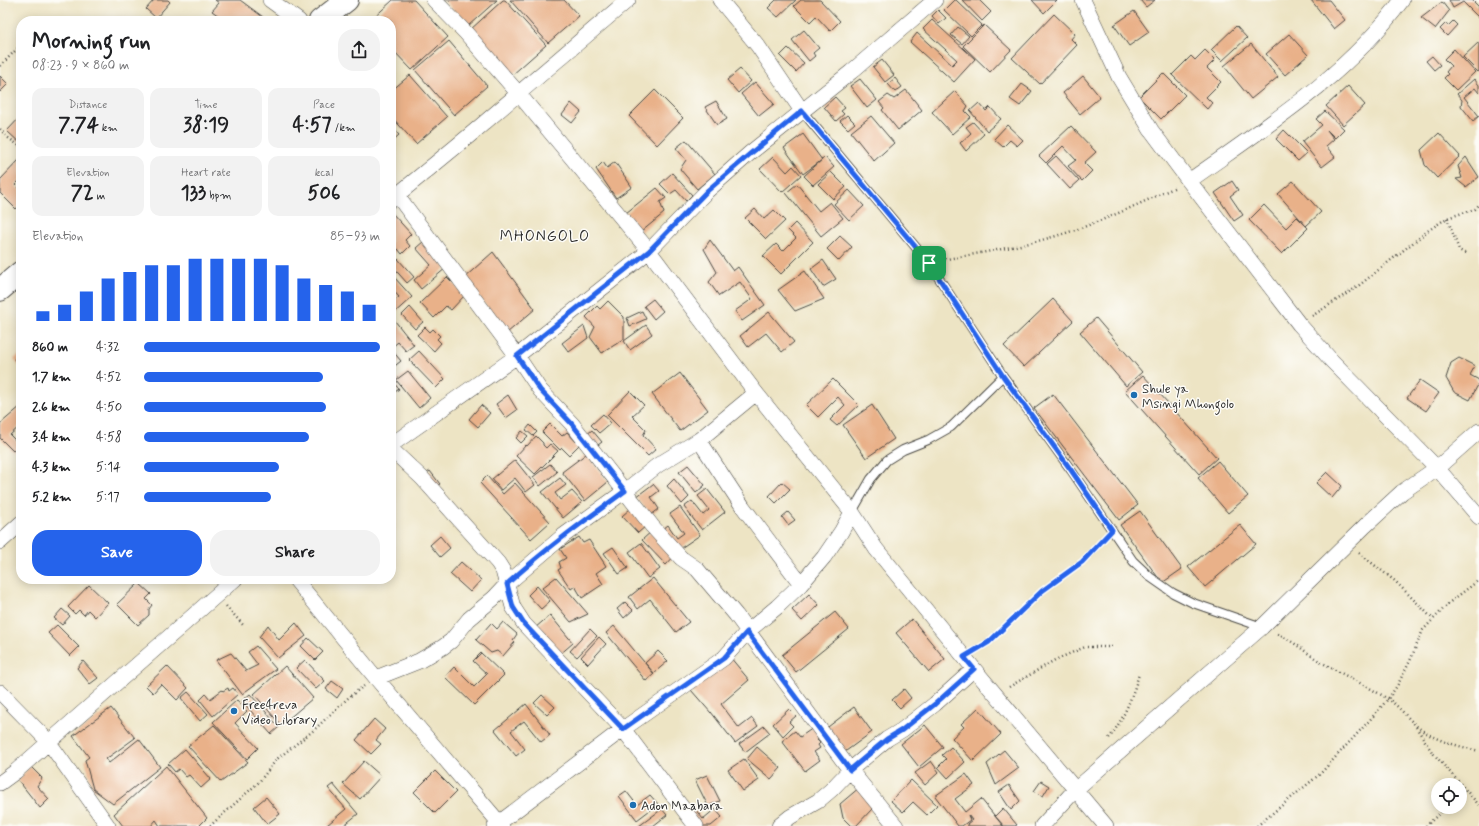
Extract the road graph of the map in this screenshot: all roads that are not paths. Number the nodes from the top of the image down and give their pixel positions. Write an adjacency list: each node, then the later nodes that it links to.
1 (270, 0): 9 (street)
2 (347, 0): 10 (street)
3 (434, 0): 11 (street)
4 (628, 0): 11 (street)
5 (720, 0): 12 (street)
6 (935, 0): 12 (street)
7 (1083, 0): 13 (street)
8 (1402, 0): 13 (street)
9 (293, 16)
10 (326, 16)
11 (518, 93): 14 (street); 16 (street)
12 (802, 111): 16 (street); 20 (lane)
13 (1189, 181): 26 (street)
14 (396, 195)
15 (396, 200): 19 (street)
16 (649, 251): 19 (street); 21 (street)
17 (16, 276): 18 (street)
18 (0, 290)
19 (517, 356): 24 (street); 27 (street)
20 (1003, 376): 28 (lane); 36 (lane)
21 (756, 393): 23 (street); 28 (street)
22 (1479, 431): 26 (street)
23 (699, 440): 27 (street); 35 (street)
24 (396, 441)
25 (396, 454): 34 (street)
26 (1437, 468): 29 (street); 36 (street)
27 (625, 491): 34 (street); 37 (street)
28 (852, 512): 35 (street); 38 (street)
29 (1479, 517)
30 (16, 528): 31 (street)
31 (0, 542)
32 (229, 584): 42 (street)
33 (299, 584): 39 (street)
34 (507, 584): 39 (street); 41 (street)
35 (800, 584): 37 (street)
36 (1262, 628): 45 (street)
37 (747, 632): 41 (street); 43 (street)
38 (974, 669): 43 (street); 45 (street)
39 (376, 678): 46 (street)
40 (0, 692): 42 (street)
41 (623, 729): 46 (street); 48 (street)
42 (48, 741): 44 (street); 47 (street)
43 (850, 770): 49 (street); 50 (street)
44 (0, 783)
45 (1075, 790): 51 (street); 52 (street)
46 (499, 825)
47 (108, 826)
48 (696, 826)
49 (779, 826)
50 (896, 826)
51 (1042, 826)
52 (1106, 826)

